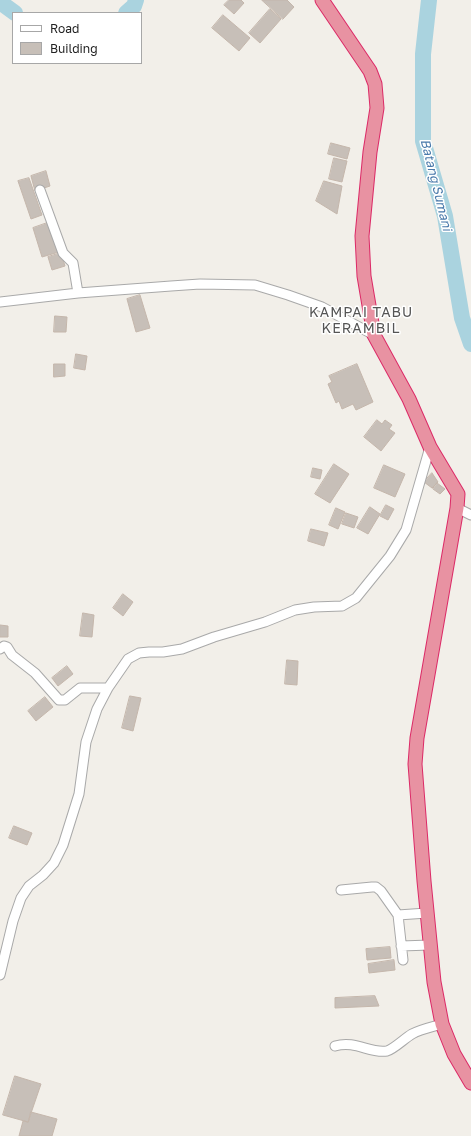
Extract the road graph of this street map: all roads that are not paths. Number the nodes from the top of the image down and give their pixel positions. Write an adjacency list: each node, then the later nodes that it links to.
1 (324, 1): 5 (highway)
2 (40, 190): 3 (street)
3 (78, 293): 4 (street); 5 (street)
4 (0, 302)
5 (374, 334): 6 (highway)
6 (430, 447): 7 (highway); 10 (street)
7 (457, 508): 8 (street); 12 (highway)
8 (471, 515)
9 (0, 649): 10 (street)
10 (108, 688): 17 (street)
11 (341, 890): 13 (street)
12 (427, 913): 13 (street); 14 (highway)
13 (398, 915): 15 (street)
14 (430, 944): 15 (street); 18 (highway)
15 (401, 946): 16 (street)
16 (403, 960)
17 (0, 975)
18 (442, 1024): 19 (street); 20 (highway)
19 (335, 1046)
20 (471, 1083)

